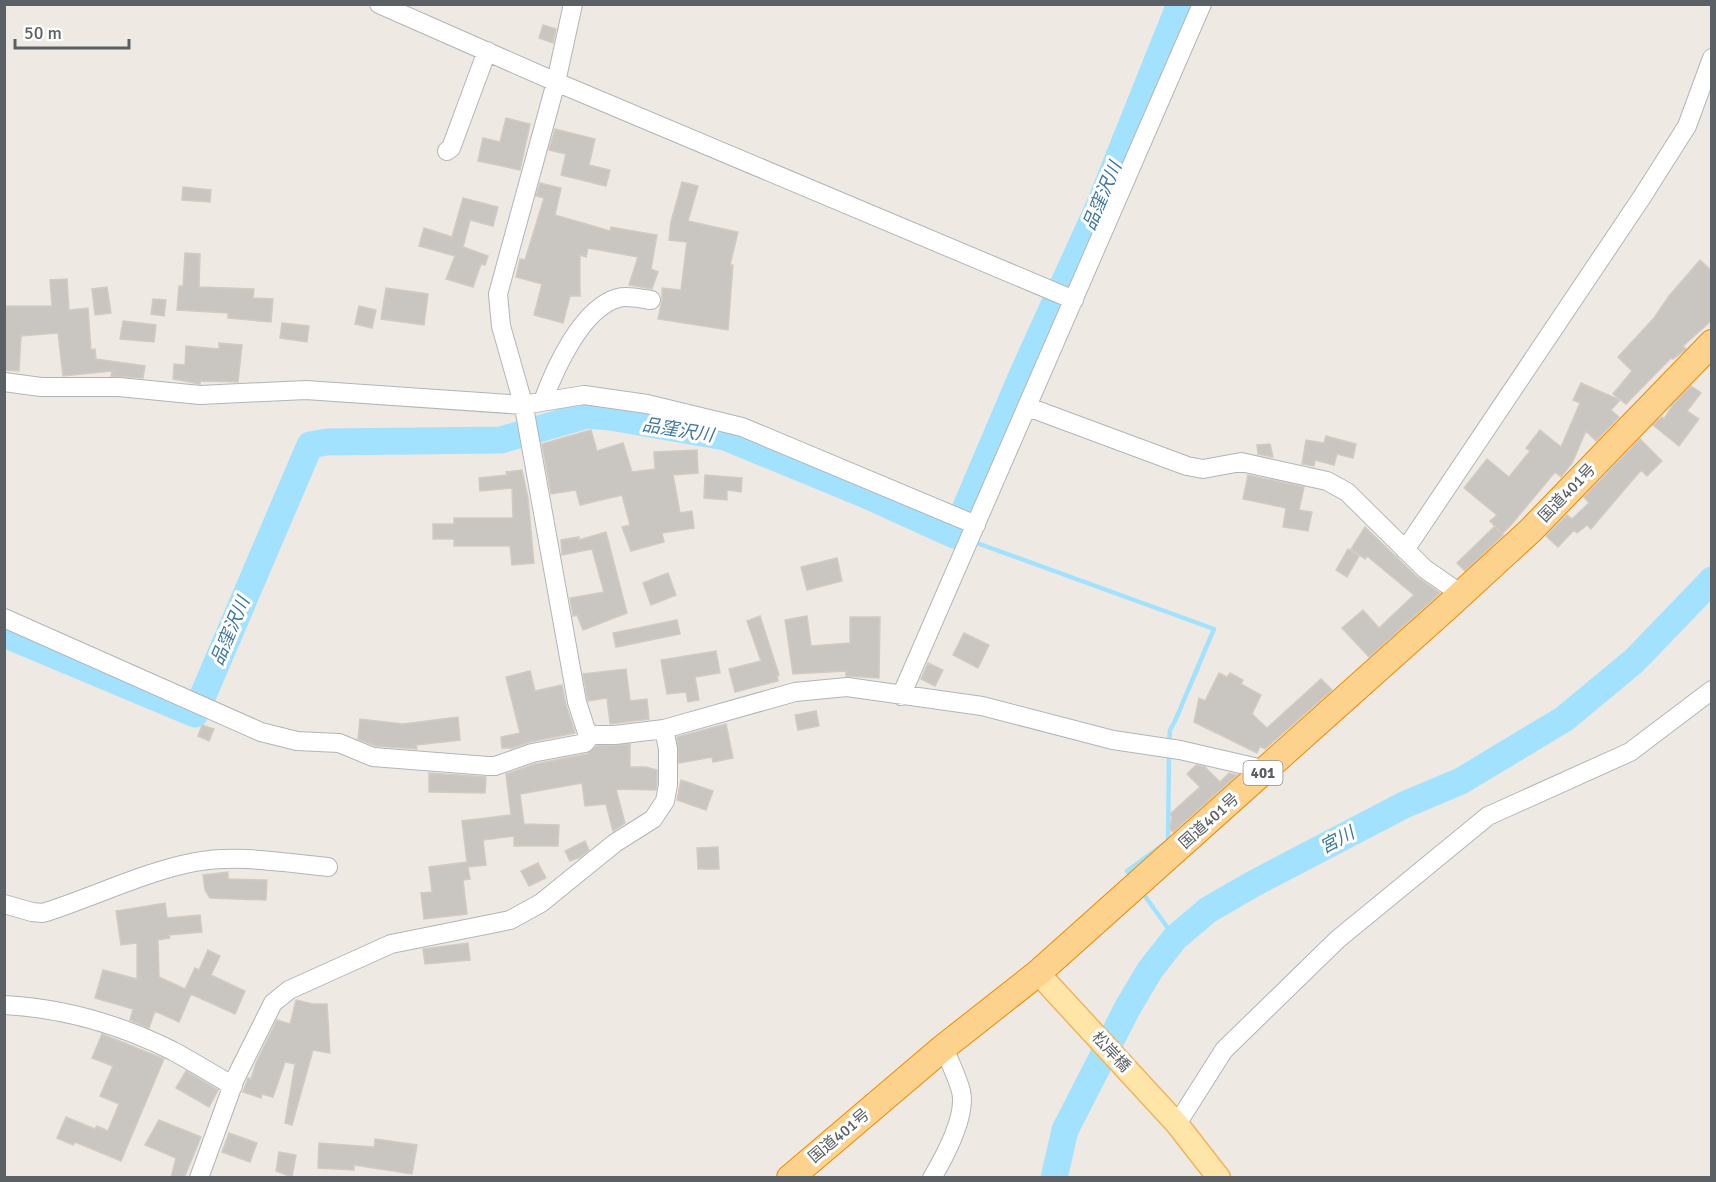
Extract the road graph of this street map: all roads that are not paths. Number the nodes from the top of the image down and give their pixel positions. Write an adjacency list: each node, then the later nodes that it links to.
1 (379, 4): 4 (street)
2 (573, 4): 6 (street)
3 (1202, 4): 9 (street)
4 (487, 51): 6 (street); 7 (street)
5 (1712, 58): 16 (street)
6 (556, 82): 9 (street); 13 (street)
7 (447, 151)
8 (651, 300): 12 (street)
9 (1074, 300): 14 (street)
10 (1712, 343): 17 (highway, 国道401号 / 401)
11 (4, 382): 13 (street)
12 (543, 401): 13 (street); 15 (street)
13 (524, 405): 22 (street)
14 (1028, 407): 15 (street); 16 (street)
15 (976, 525): 20 (street)
16 (1405, 550): 17 (street)
17 (1461, 594): 23 (highway, 国道401号 / 401)
18 (4, 618): 22 (street)
19 (1712, 690): 30 (street)
20 (901, 696): 21 (street); 23 (street)
21 (664, 729): 22 (street); 29 (street)
22 (592, 734)
23 (1267, 770): 26 (highway, 国道401号 / 401)
24 (328, 867): 25 (street)
25 (4, 904)
26 (1044, 980): 28 (highway, 国道401号 / 401); 30 (main road, 松岸橋)
27 (4, 1005): 29 (street)
28 (944, 1047): 32 (highway, 国道401号 / 401); 33 (street)
29 (233, 1086): 31 (street)
30 (1174, 1121): 34 (main road, 松岸橋)
31 (199, 1178)
32 (790, 1178)
33 (932, 1178)
34 (1219, 1178)

